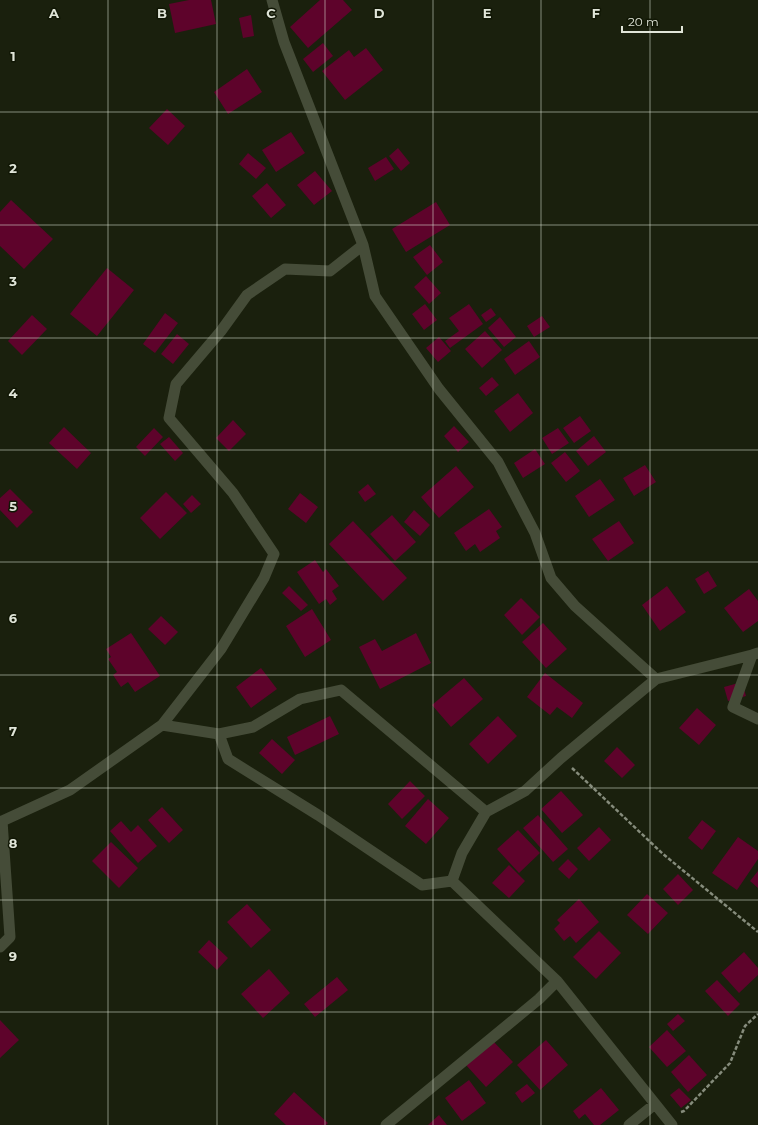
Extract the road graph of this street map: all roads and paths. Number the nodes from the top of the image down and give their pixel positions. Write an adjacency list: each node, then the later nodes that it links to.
1 (272, 0): 2 (street)
2 (363, 245): 4 (street); 6 (street)
3 (755, 654): 4 (street); 5 (street)
4 (656, 679): 8 (street)
5 (758, 719)
6 (162, 725): 7 (street); 10 (street)
7 (219, 734): 9 (street); 11 (street)
8 (561, 758): 9 (street); 12 (path)
9 (486, 812): 11 (street)
10 (1, 822): 13 (street)
11 (452, 881): 14 (street)
12 (758, 932)
13 (0, 948)
14 (557, 981): 16 (street); 17 (street)
15 (758, 1014): 16 (path)
16 (659, 1109): 18 (street); 19 (street)
17 (386, 1125)
18 (629, 1125)
19 (672, 1125)

